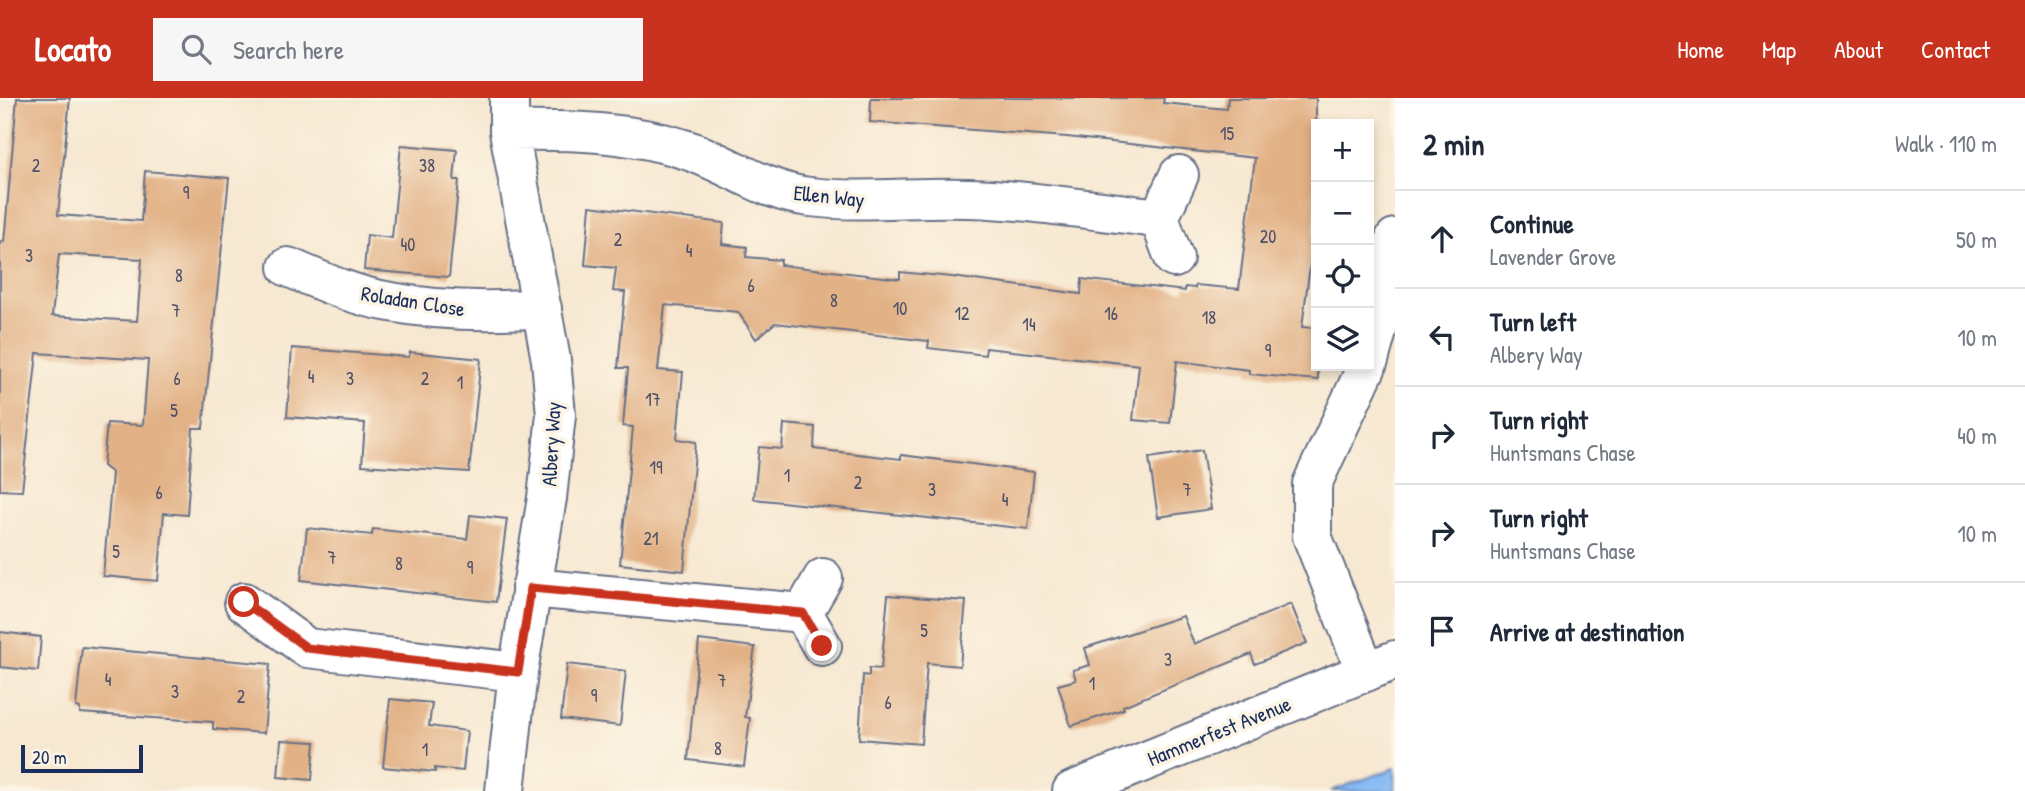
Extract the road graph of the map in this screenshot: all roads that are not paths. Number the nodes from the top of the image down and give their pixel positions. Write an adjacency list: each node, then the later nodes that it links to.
1 (509, 114): 3 (street, Ellen Way); 7 (street, Albery Way)
2 (1179, 175): 3 (street)
3 (1159, 218): 5 (street)
4 (1395, 238): 8 (street)
5 (1174, 258)
6 (288, 267): 7 (street, Roladan Close)
7 (542, 308): 11 (street, Albery Way)
8 (1374, 342)
9 (1365, 371): 15 (street, Hammerfest Avenue)
10 (823, 578): 13 (street)
11 (531, 588): 13 (street); 16 (street, Albery Way)
12 (244, 602): 16 (street)
13 (803, 613): 14 (street)
14 (822, 646)
15 (1380, 666): 18 (street, Hammerfest Avenue)
16 (518, 672): 17 (street, Albery Way)
17 (505, 791)
18 (1072, 791)

